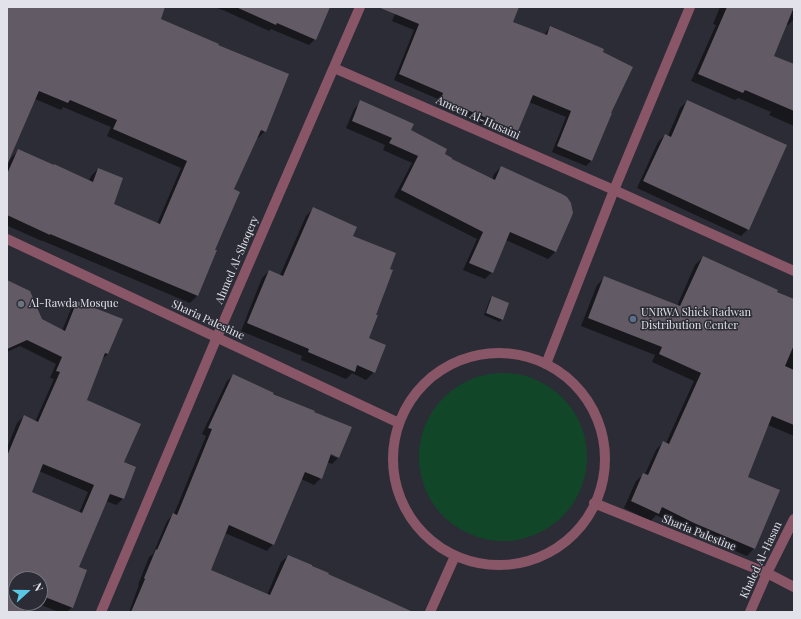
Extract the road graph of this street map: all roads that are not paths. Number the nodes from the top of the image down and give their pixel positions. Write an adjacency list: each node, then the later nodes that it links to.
1 (360, 7): 3 (street, Ahmed Al-Shoqery)
2 (690, 7): 4 (street)
3 (334, 68): 4 (street, Ameen Al-Husaini); 7 (street, Ahmed Al-Shoqery)
4 (614, 190): 6 (street, Ameen Al-Husaini); 8 (street)
5 (7, 240): 7 (street, Sharia Palestine)
6 (794, 271)
7 (216, 337): 9 (street, Sharia Palestine); 15 (street, Ahmed Al-Shoqery)
8 (546, 364): 9 (street); 10 (street)
9 (399, 423): 12 (street)
10 (594, 503): 12 (street); 13 (street, Sharia Palestine)
11 (794, 519): 13 (street, Khaled Al-Hasan)
12 (455, 556): 16 (street)
13 (767, 573): 14 (street, Sharia Palestine); 17 (street, Khaled Al-Hasan)
14 (794, 587)
15 (101, 612)
16 (430, 612)
17 (750, 612)

